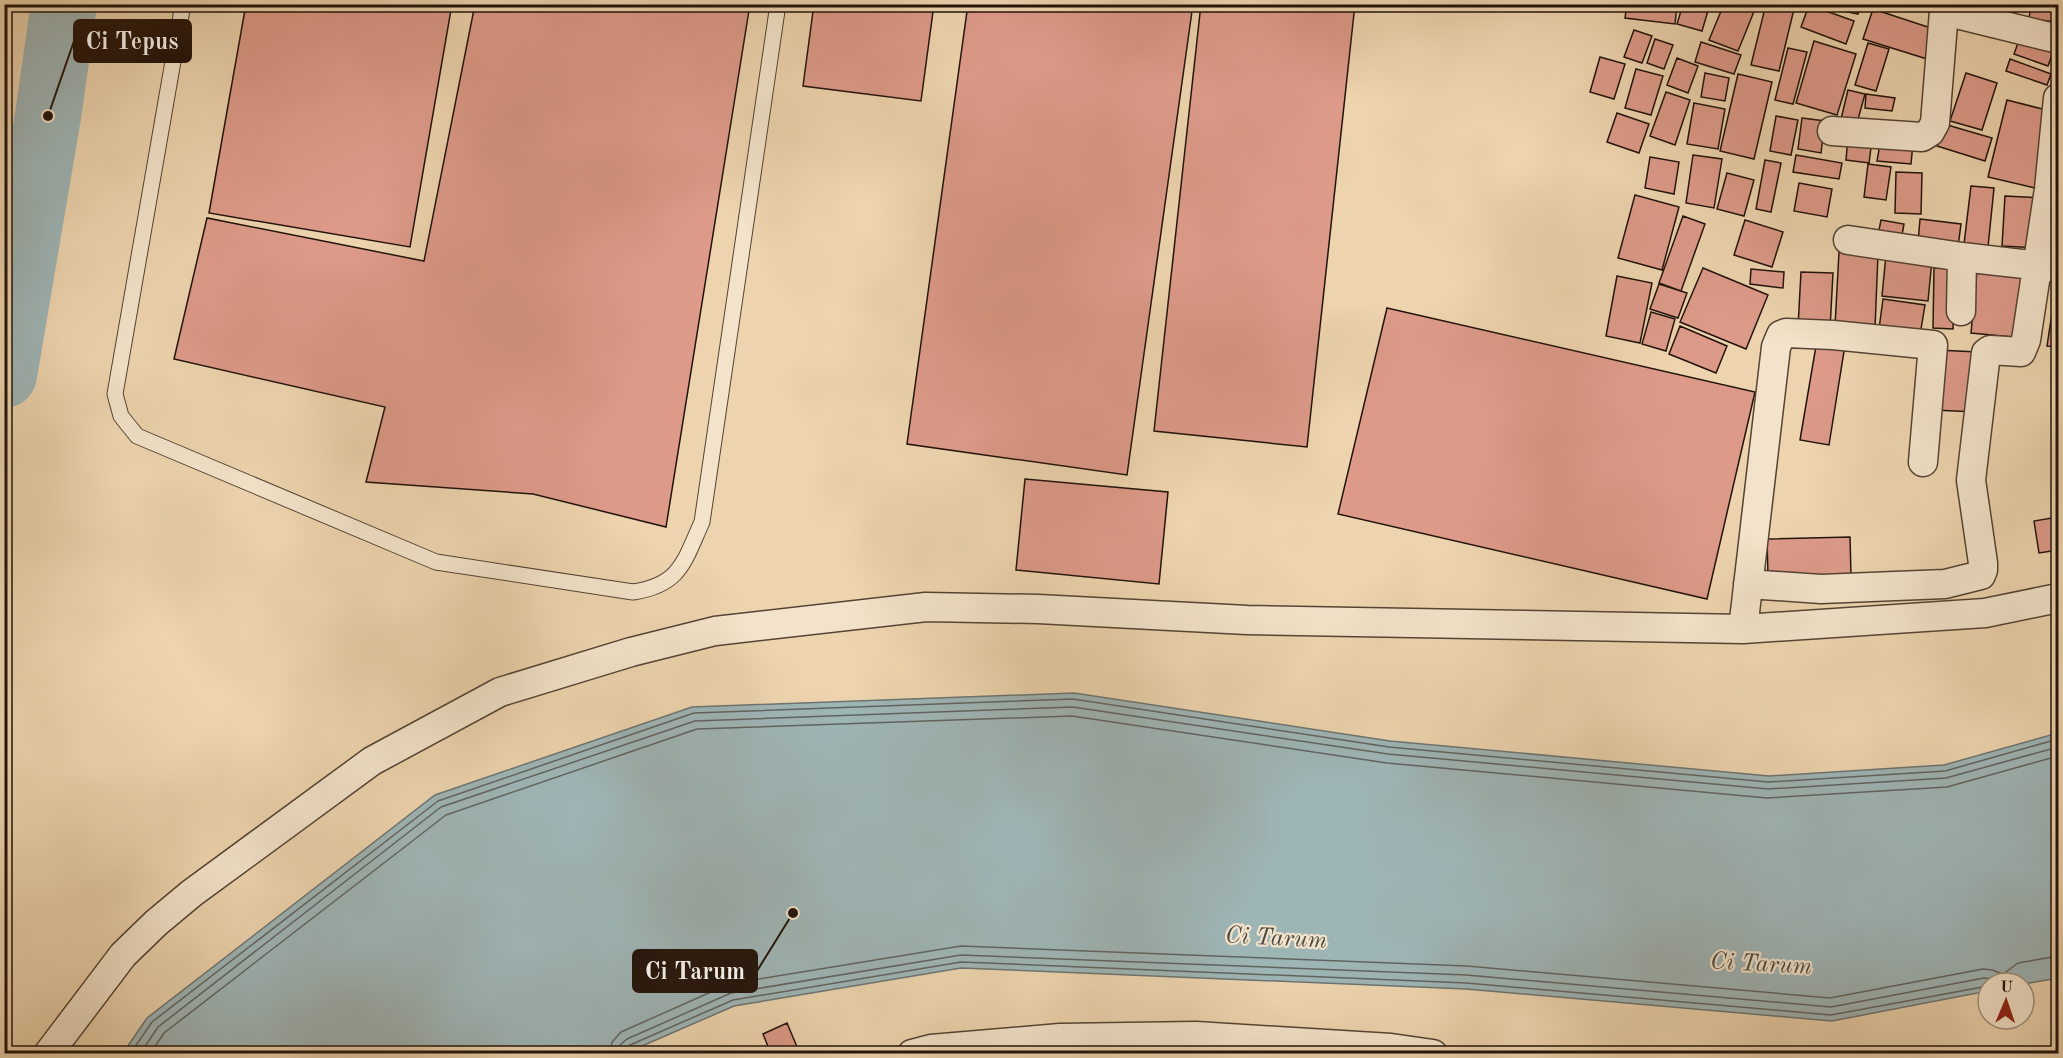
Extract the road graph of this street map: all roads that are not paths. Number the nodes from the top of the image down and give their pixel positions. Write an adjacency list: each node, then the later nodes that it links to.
1 (183, 4): 2 (lane)
2 (777, 4)
3 (1945, 8): 4 (street); 6 (street)
4 (2058, 39)
5 (2058, 98): 7 (street)
6 (1832, 131)
7 (2054, 190): 10 (street)
8 (1848, 240): 9 (street)
9 (1962, 256): 10 (street); 11 (street)
10 (2048, 267): 13 (street)
11 (1961, 311)
12 (1923, 462): 13 (street)
13 (1748, 584): 15 (street)
14 (2058, 598): 15 (street)
15 (1743, 629): 17 (street)
16 (1391, 1051): 18 (street); 19 (street)
17 (48, 1053)
18 (912, 1053)
19 (1433, 1053)

